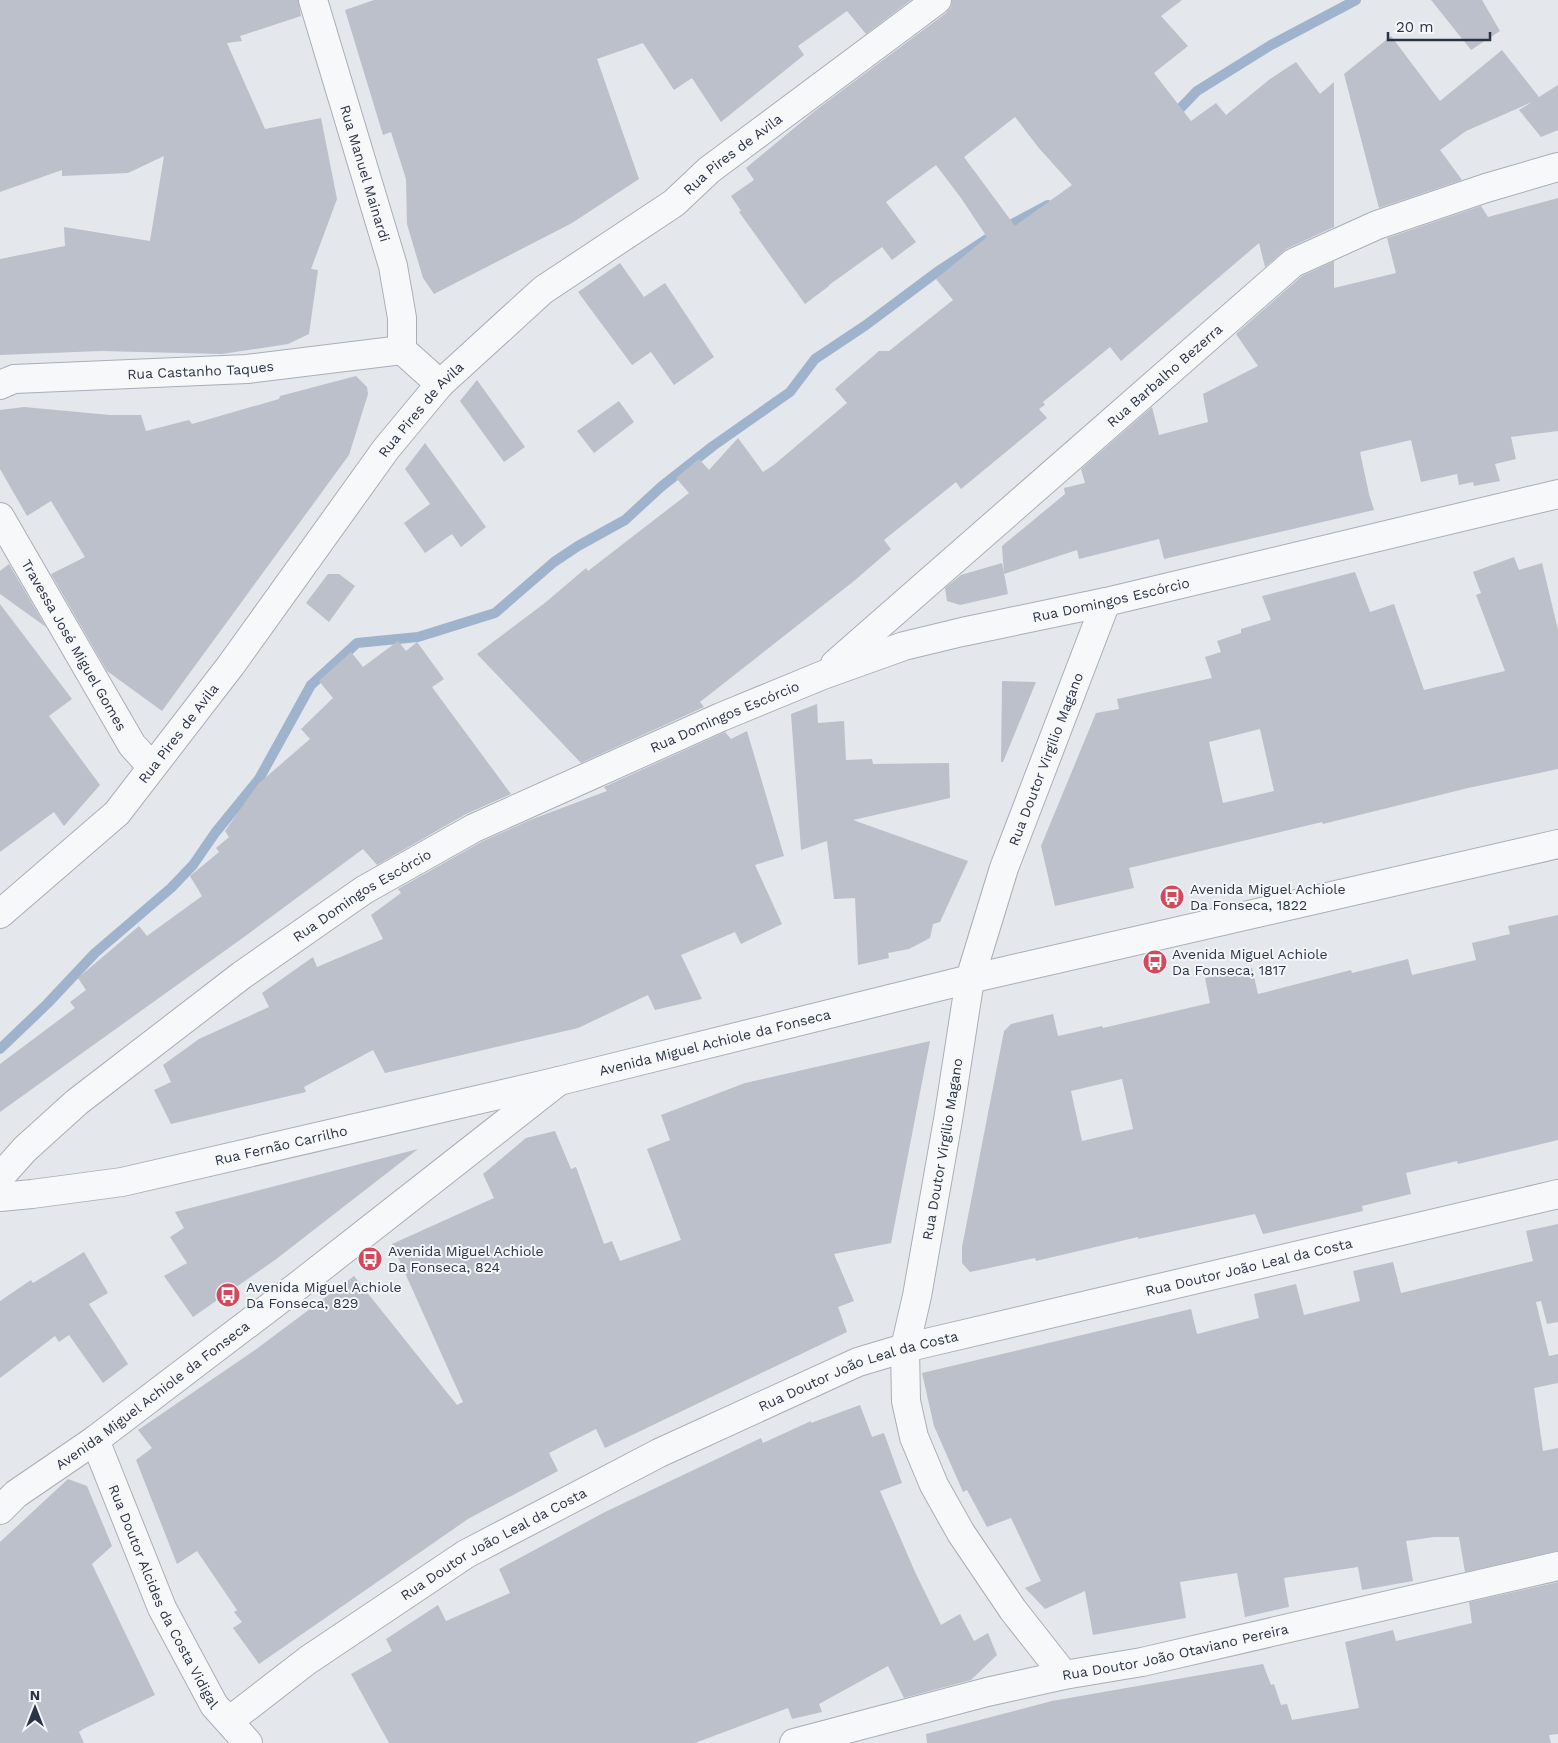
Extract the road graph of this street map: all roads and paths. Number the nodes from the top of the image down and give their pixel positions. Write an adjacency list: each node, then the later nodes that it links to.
1 (313, 0): 4 (street, Rua Manuel Mainardi)
2 (937, 0): 5 (street, Rua Pires de Avila)
3 (1558, 167): 10 (street, Rua Barbalho Bezerra)
4 (402, 350): 5 (street); 6 (street, Rua Castanho Taques)
5 (440, 384): 11 (street, Rua Pires de Avila)
6 (0, 385)
7 (1558, 494): 9 (street, Rua Domingos Escórcio)
8 (0, 517): 11 (street, Travessa José Miguel Gomes)
9 (1106, 602): 10 (street, Rua Domingos Escórcio); 14 (street, Rua Doutor Virgilio Magano)
10 (823, 675): 16 (street, Rua Domingos Escórcio)
11 (152, 767): 13 (street, Rua Pires de Avila)
12 (1558, 844): 14 (street, Avenida Miguel Achiole da Fonseca)
13 (0, 914)
14 (970, 979): 15 (street, Avenida Miguel Achiole da Fonseca); 19 (street, Rua Doutor Virgilio Magano)
15 (559, 1081): 18 (street, Rua Fernão Carrilho); 20 (street, Avenida Miguel Achiole da Fonseca)
16 (0, 1177)
17 (1558, 1194): 19 (street, Rua Doutor João Leal da Costa)
18 (0, 1197)
19 (905, 1348): 23 (street, Rua Doutor Virgilio Magano); 24 (street, Rua Doutor João Leal da Costa)
20 (95, 1440): 21 (street, Avenida Miguel Achiole da Fonseca); 24 (street, Rua Doutor Alcides da Costa Vidigal)
21 (0, 1510)
22 (1558, 1566): 23 (street, Rua Doutor João Otaviano Pereira)
23 (1064, 1675): 26 (street, Rua Doutor João Otaviano Pereira)
24 (229, 1721): 25 (street, Rua Doutor Alcides da Costa Vidigal)
25 (248, 1743)
26 (794, 1743)

